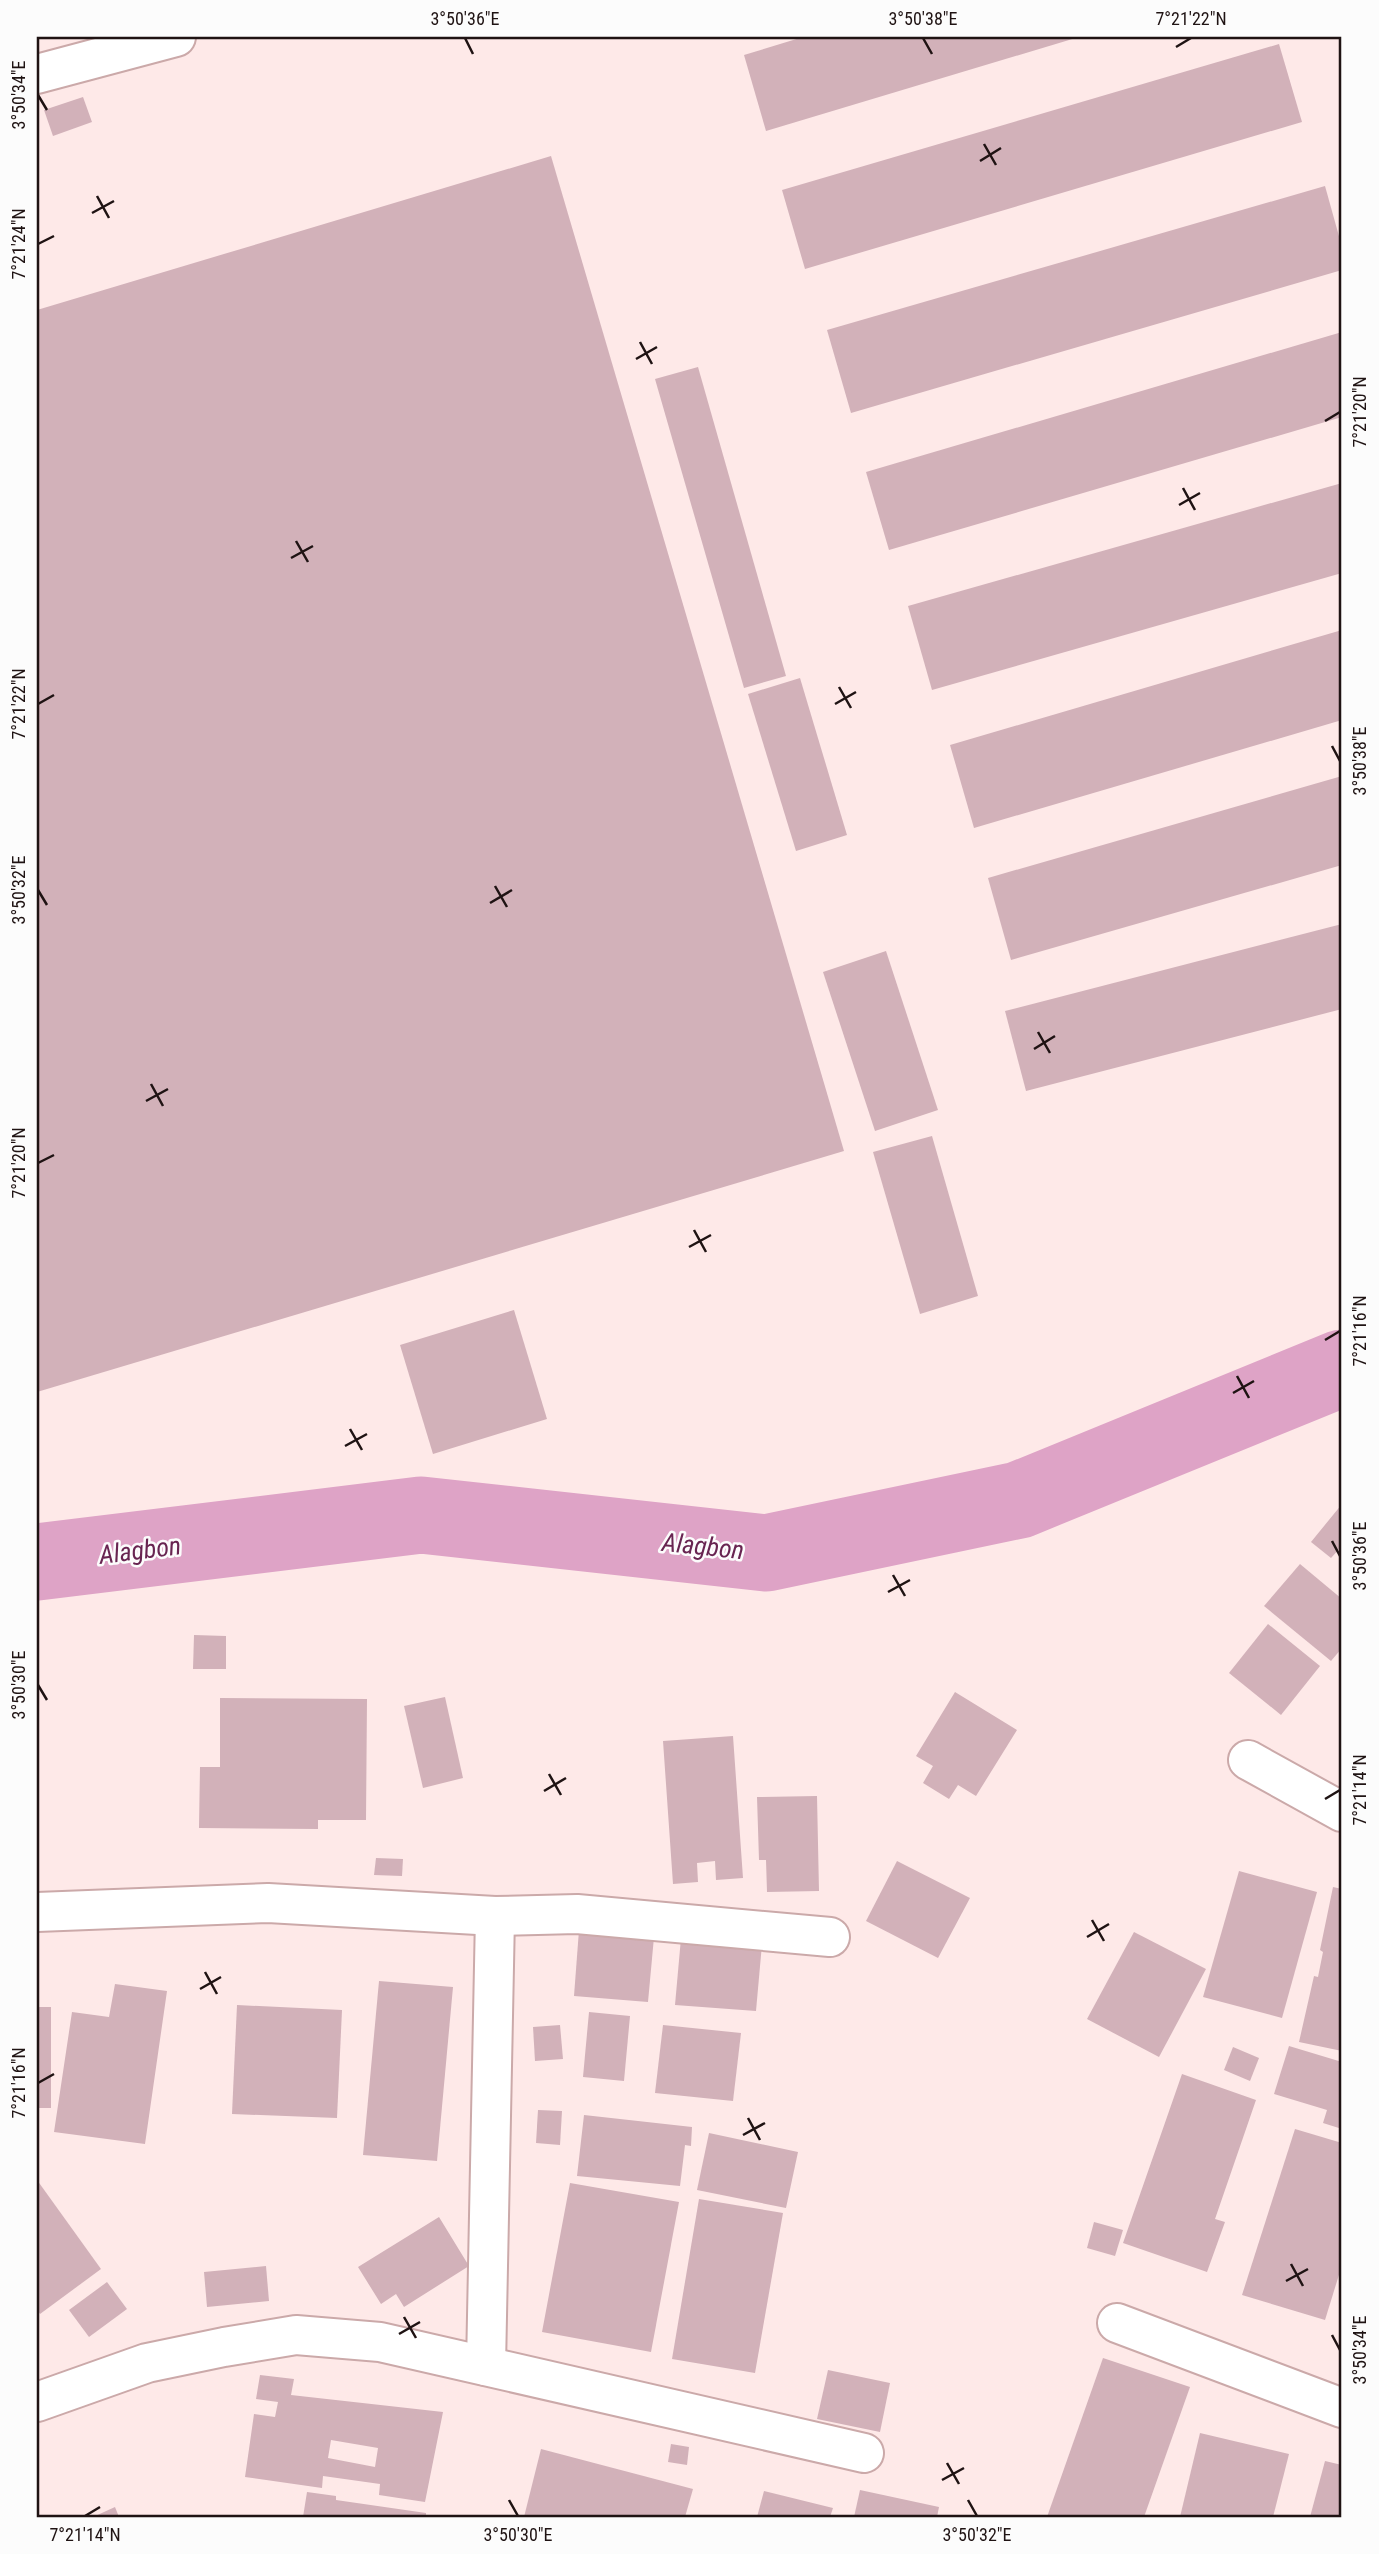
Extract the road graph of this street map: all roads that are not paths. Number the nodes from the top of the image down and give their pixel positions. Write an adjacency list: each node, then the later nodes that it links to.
1 (176, 37): 2 (street)
2 (37, 74)
3 (1248, 1760): 4 (street)
4 (1342, 1812)
5 (37, 1912): 6 (street)
6 (495, 1916): 7 (street); 9 (street)
7 (830, 1937)
8 (1117, 2323): 11 (street)
9 (486, 2366): 10 (street); 12 (street)
10 (37, 2402)
11 (1342, 2408)
12 (864, 2453)

